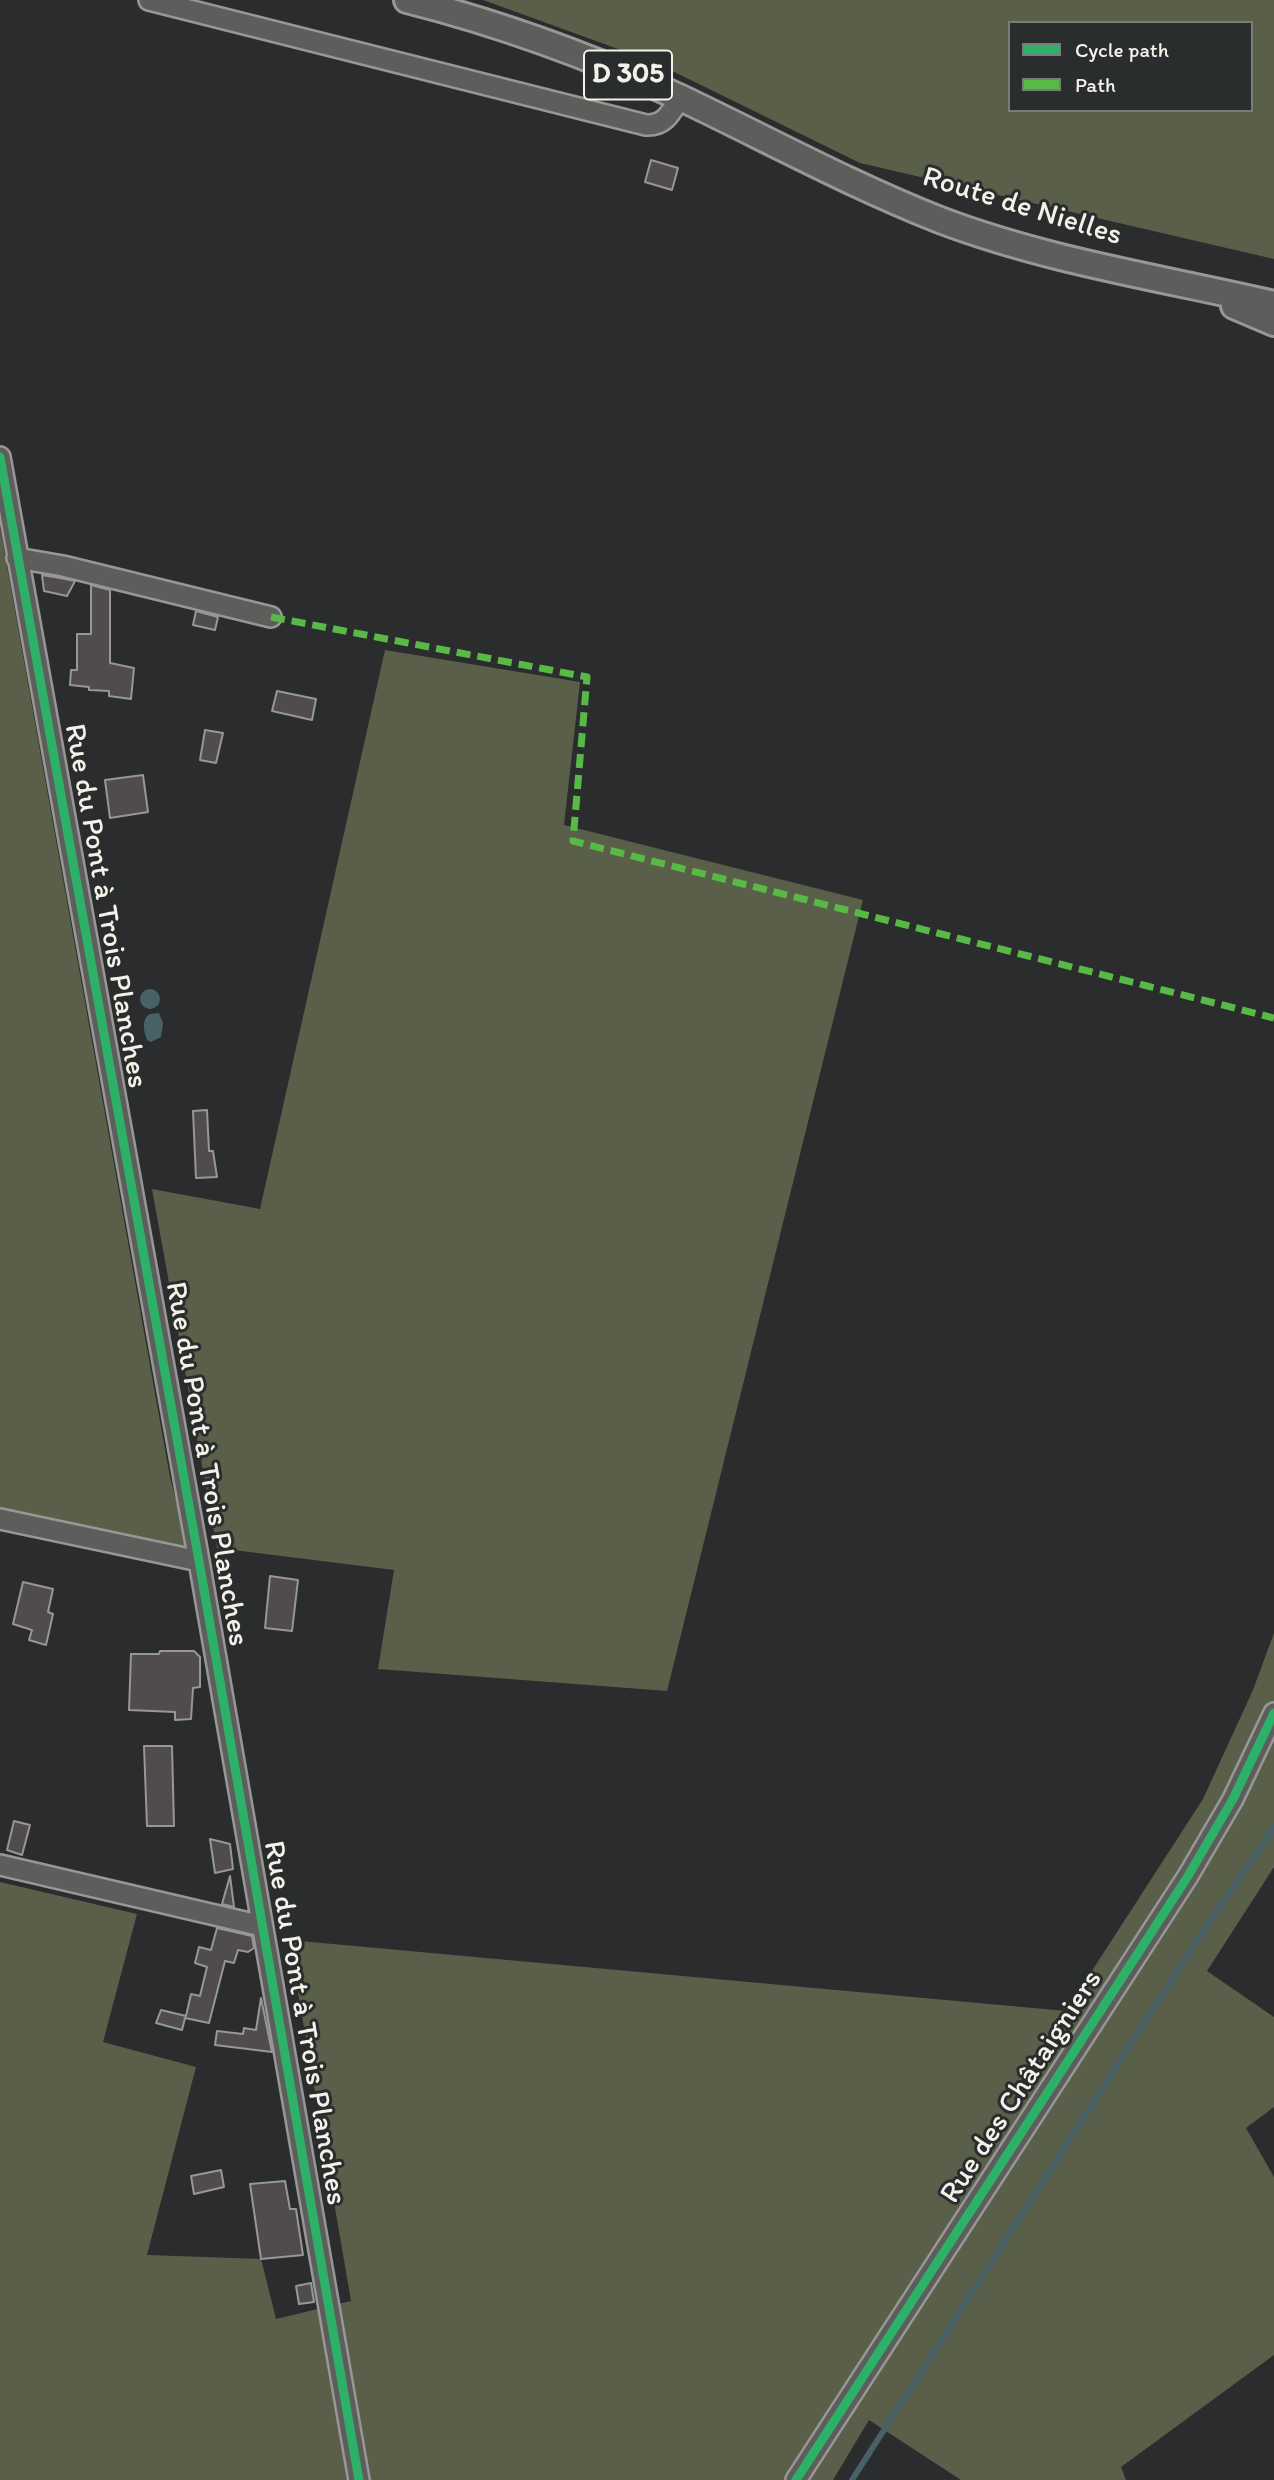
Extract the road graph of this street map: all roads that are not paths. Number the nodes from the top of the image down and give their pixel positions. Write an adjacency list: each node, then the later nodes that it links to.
1 (149, 0): 3 (street)
2 (407, 0): 3 (main road, D 305)
3 (680, 98): 4 (main road, Route de Nielles / D 305)
4 (1189, 286): 5 (main road, Route de Nielles / D 305); 6 (main road, Route de Nielles / D 305)
5 (1274, 304)
6 (1274, 323)
7 (0, 457): 8 (street, Rue du Pont à Trois Planches)
8 (18, 558): 9 (street); 11 (street, Rue du Pont à Trois Planches)
9 (271, 617)
10 (0, 1518): 11 (street)
11 (199, 1561): 14 (street, Rue du Pont à Trois Planches)
12 (1274, 1713): 16 (street, Rue des Châtaigniers)
13 (0, 1865): 14 (street)
14 (262, 1926): 15 (street, Rue du Pont à Trois Planches)
15 (359, 2480)
16 (796, 2480)

